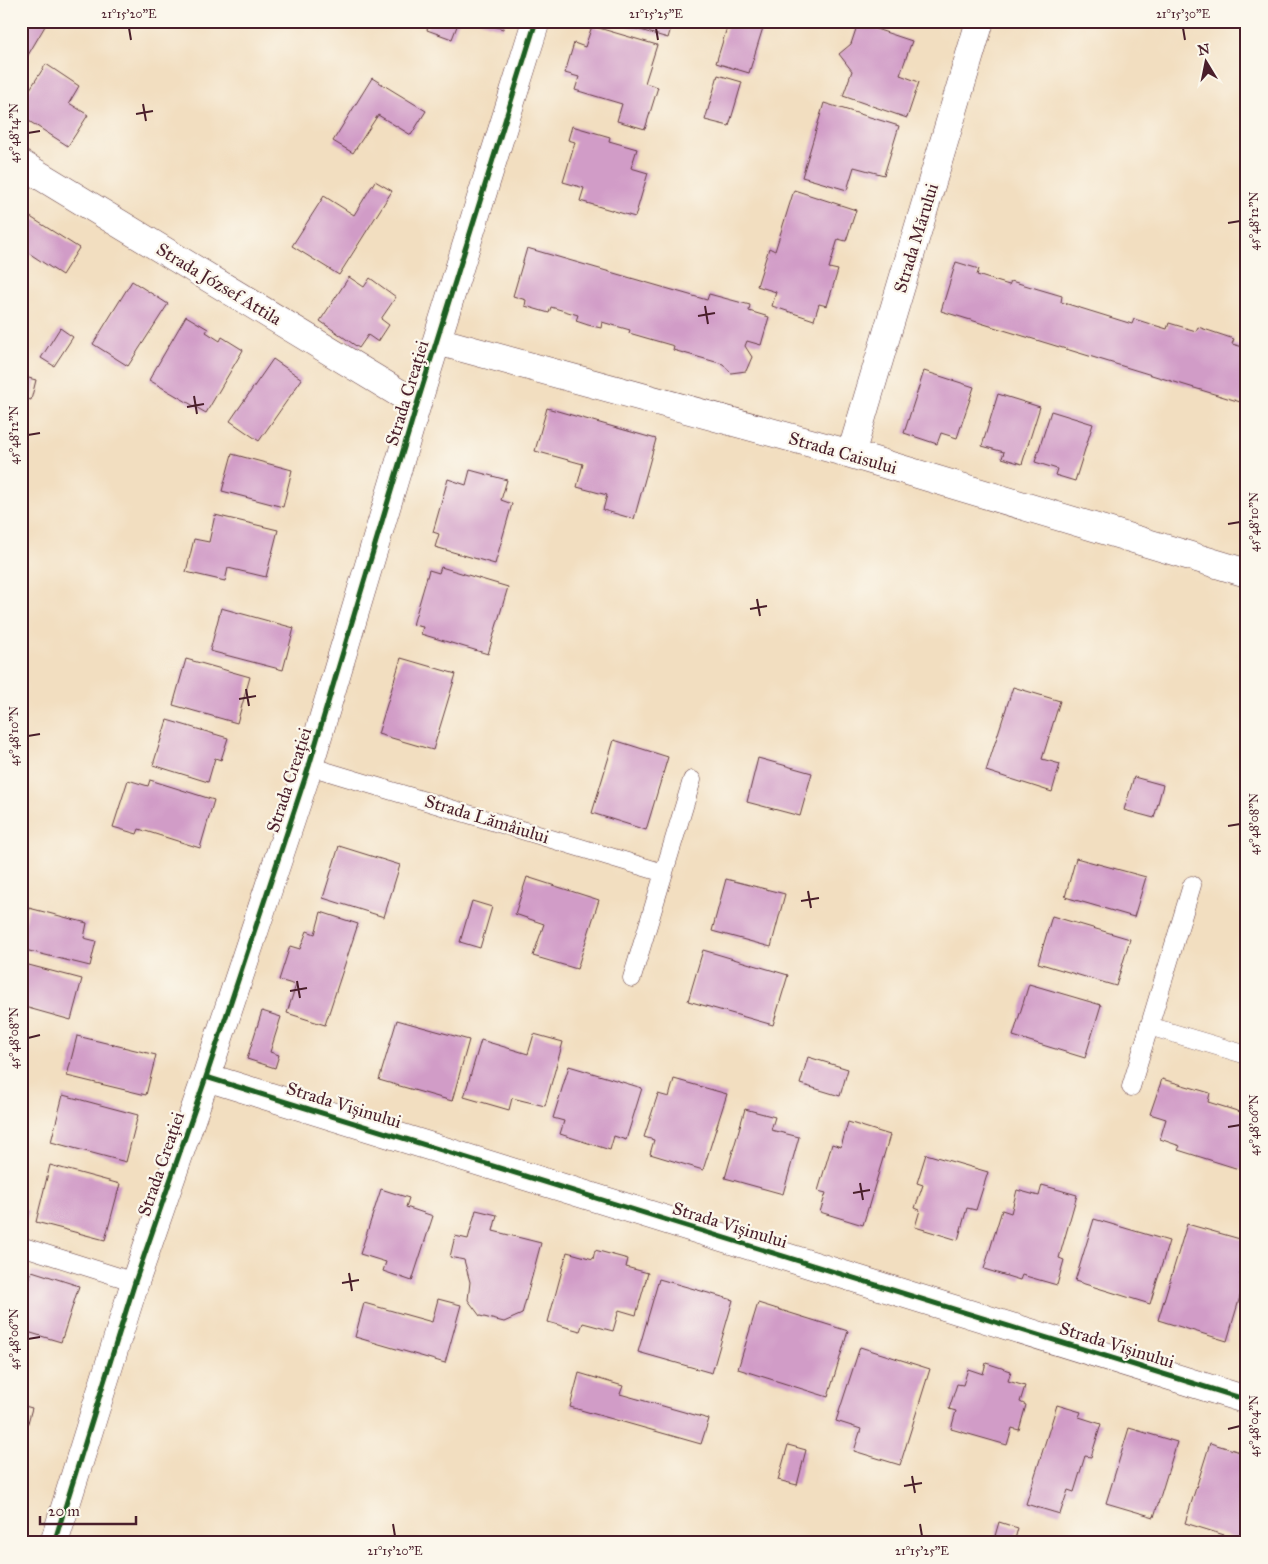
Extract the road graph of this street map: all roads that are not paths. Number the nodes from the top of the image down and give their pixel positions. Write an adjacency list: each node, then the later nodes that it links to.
1 (536, 21): 4 (street, Strada Creației)
2 (980, 21): 6 (street, Strada Mărului)
3 (21, 164): 5 (street, Strada József Attila)
4 (437, 341): 5 (street, Strada Creației); 6 (street, Strada Caisului)
5 (416, 404): 8 (street, Strada Creației)
6 (852, 454): 7 (street, Strada Caisului)
7 (1247, 573)
8 (309, 766): 10 (lane, Strada Lămâiului); 15 (street, Strada Creației)
9 (692, 780): 10 (lane)
10 (664, 873): 12 (lane)
11 (1192, 885): 13 (lane)
12 (632, 978)
13 (1149, 1026): 14 (lane); 16 (lane)
14 (1247, 1055)
15 (206, 1077): 18 (street, Strada Creației); 19 (street, Strada Vișinului)
16 (1131, 1087)
17 (21, 1246): 18 (lane)
18 (135, 1282): 20 (street, Strada Creației)
19 (1247, 1400)
20 (54, 1543)

